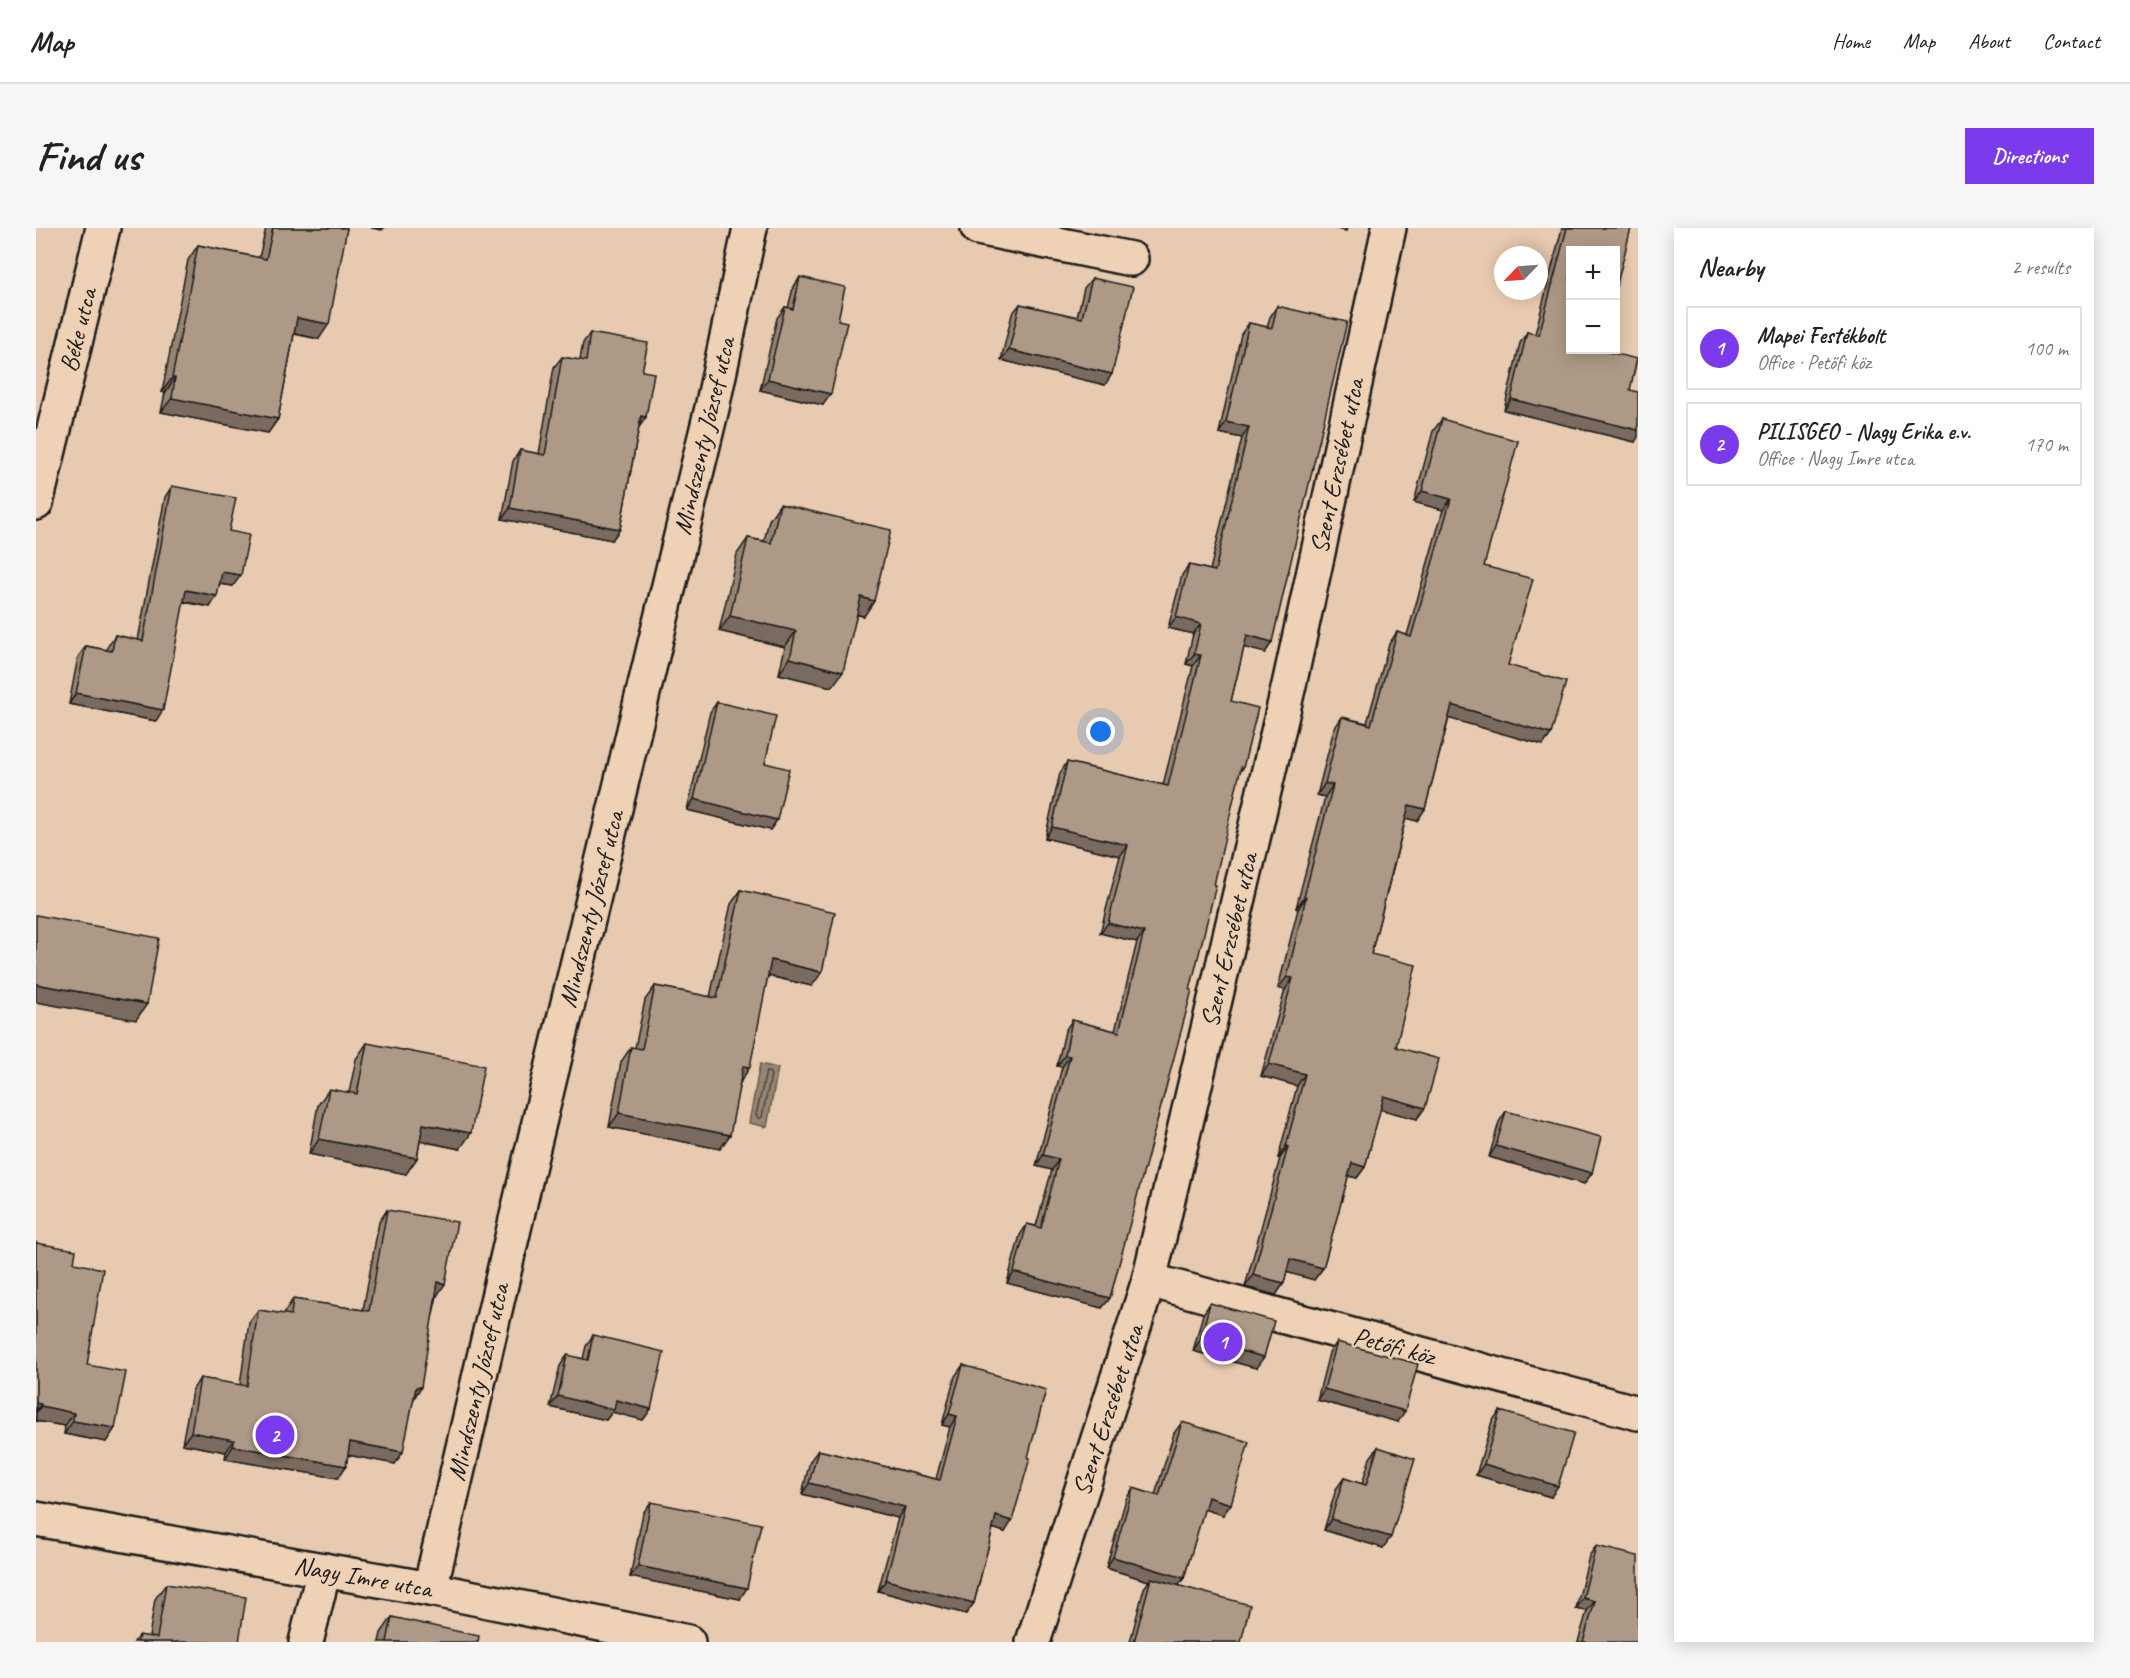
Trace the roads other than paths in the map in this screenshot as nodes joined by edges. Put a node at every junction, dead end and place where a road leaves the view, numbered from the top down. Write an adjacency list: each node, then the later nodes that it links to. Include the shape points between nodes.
1 (103, 228): 6 (street, Béke utca)
2 (750, 228): 11 (street, Mindszenty József utca, via 709,419)
3 (978, 228): 5 (street)
4 (1389, 228): 7 (street, Szent Erzsébet utca, via 1289,685)
5 (1131, 259)
6 (36, 503)
7 (1149, 1280): 8 (street, Petőfi köz); 14 (street, Szent Erzsébet utca)
8 (1638, 1413)
9 (36, 1519): 10 (street, Nagy Imre utca)
10 (324, 1570): 11 (street, Nagy Imre utca); 12 (street)
11 (430, 1589): 13 (street, Nagy Imre utca)
12 (306, 1642)
13 (688, 1642)
14 (1033, 1642)

